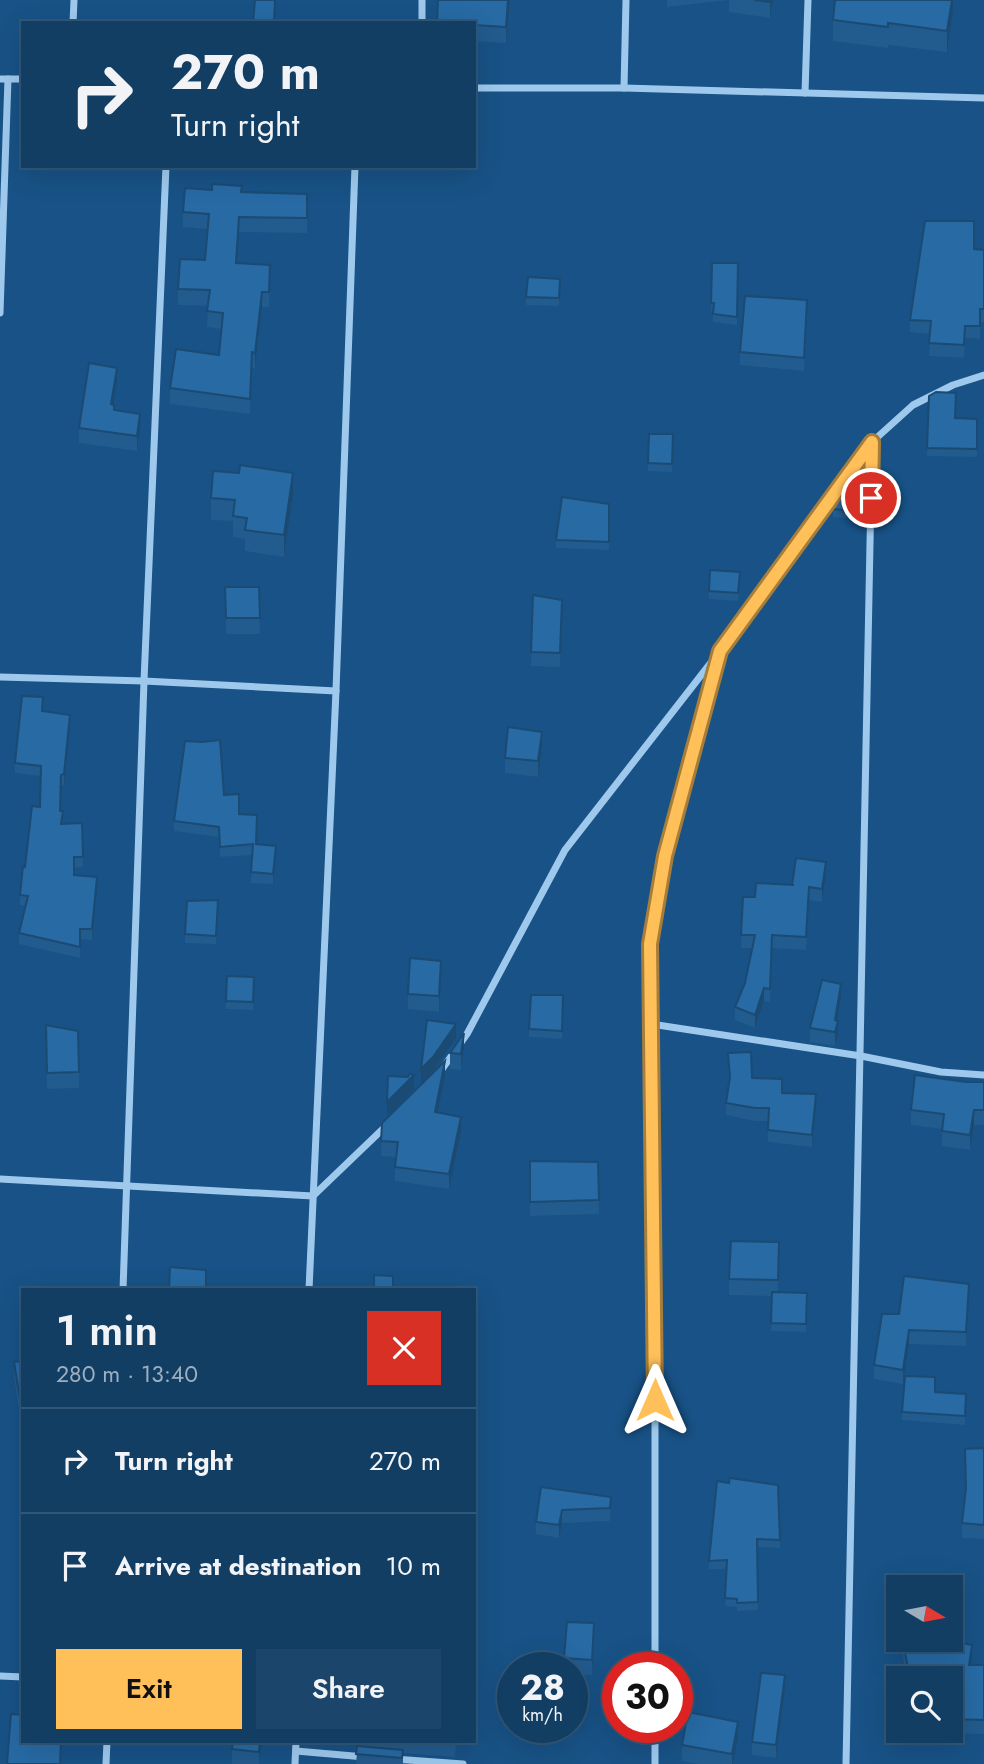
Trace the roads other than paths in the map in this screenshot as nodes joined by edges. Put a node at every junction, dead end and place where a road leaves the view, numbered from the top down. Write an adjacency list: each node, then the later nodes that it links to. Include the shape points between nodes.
1 (74, 0): 5 (street)
2 (422, 0): 6 (street)
3 (626, 0): 9 (street)
4 (808, 0): 10 (street)
5 (73, 21)
6 (422, 21)
7 (4, 79): 14 (street)
8 (476, 88): 9 (street)
9 (624, 88): 10 (street)
10 (805, 93): 11 (street)
11 (984, 98)
12 (166, 168): 19 (street)
13 (355, 168): 20 (street)
14 (0, 313)
15 (984, 375): 16 (street, via 913,405)
16 (872, 442): 17 (street); 22 (street)
17 (720, 651): 21 (street, via 656,904 650,944); 23 (street, via 565,850 467,1034)
18 (0, 677): 19 (street)
19 (144, 681): 20 (street); 27 (street)
20 (336, 691): 28 (street)
21 (651, 1024): 22 (street); 31 (street)
22 (861, 1056): 24 (street, via 941,1072); 42 (street)
23 (438, 1075)
24 (984, 1075)
25 (390, 1122): 28 (street)
26 (0, 1180): 27 (street)
27 (126, 1187): 28 (street); 29 (street)
28 (313, 1196): 30 (street)
29 (122, 1288)
30 (309, 1288)
31 (655, 1652)
32 (0, 1676): 33 (street)
33 (21, 1677)
34 (107, 1743): 38 (street)
35 (296, 1743): 37 (street)
36 (655, 1743): 41 (street)
37 (296, 1751): 39 (street); 40 (street)
38 (106, 1764)
39 (295, 1764)
40 (463, 1764)
41 (655, 1764)
42 (846, 1764)

